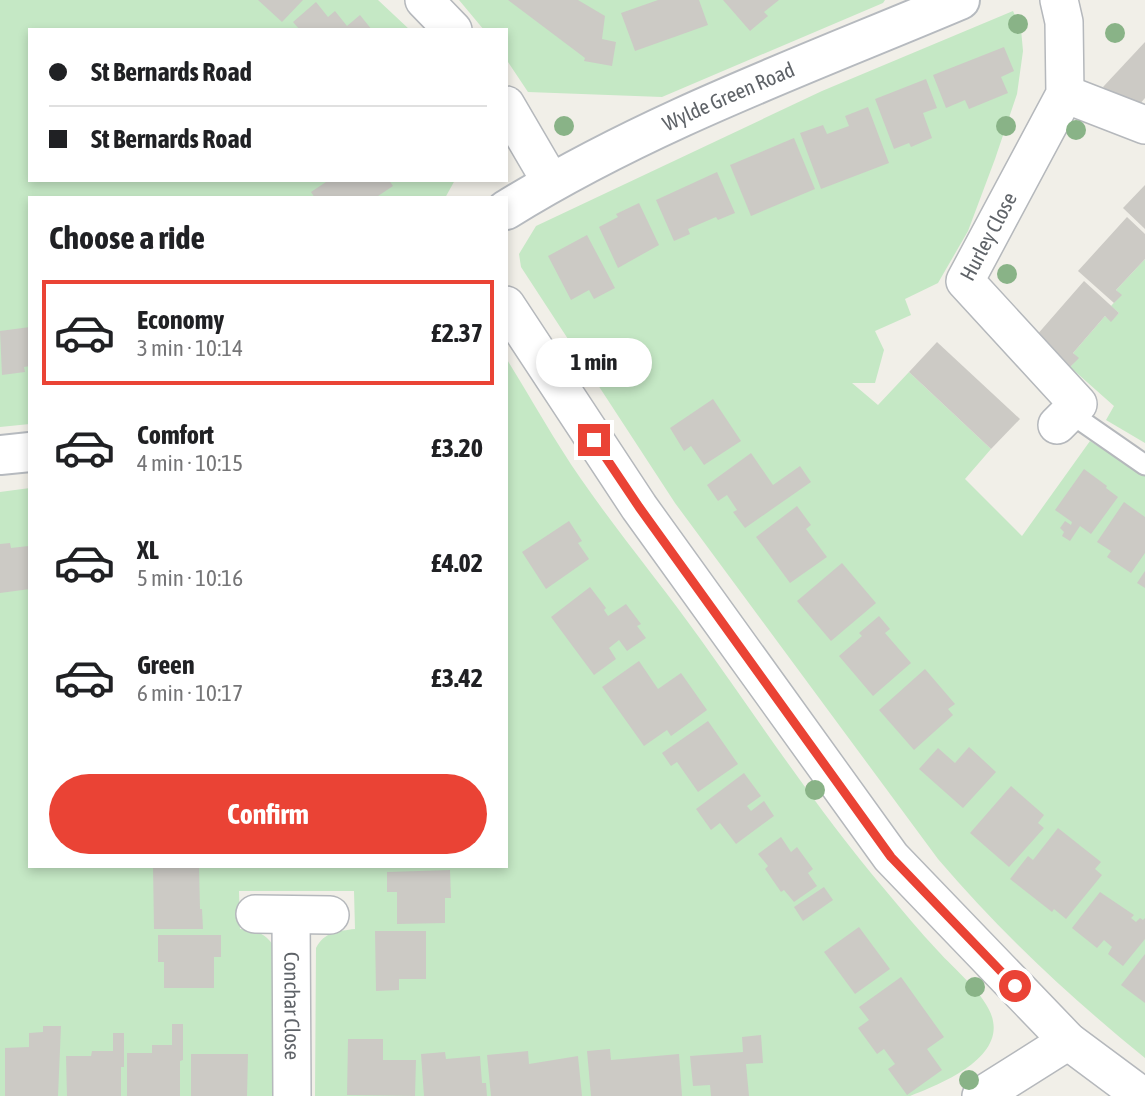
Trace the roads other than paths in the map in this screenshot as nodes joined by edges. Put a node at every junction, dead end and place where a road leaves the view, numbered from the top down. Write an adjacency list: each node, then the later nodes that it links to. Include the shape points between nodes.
1 (424, 0): 4 (street)
2 (1059, 0): 5 (street, Hurley Close, via 1064,22)
3 (949, 2): 8 (street, Wylde Green Road, via 709,105)
4 (451, 28)
5 (1065, 94): 7 (street); 11 (street, Hurley Close, via 965,281)
6 (508, 108): 8 (street)
7 (1145, 125)
8 (551, 182): 9 (street, Wylde Green Road)
9 (508, 209)
10 (508, 308): 18 (street, via 639,507 891,857)
11 (1067, 414): 14 (lane)
12 (28, 452): 13 (street)
13 (0, 455)
14 (1145, 465)
15 (255, 914): 16 (street)
16 (291, 915): 17 (street); 19 (street, Conchar Close)
17 (330, 915)
18 (1068, 1041): 20 (street); 21 (street)
19 (292, 1096)
20 (981, 1096)
21 (1142, 1096)

